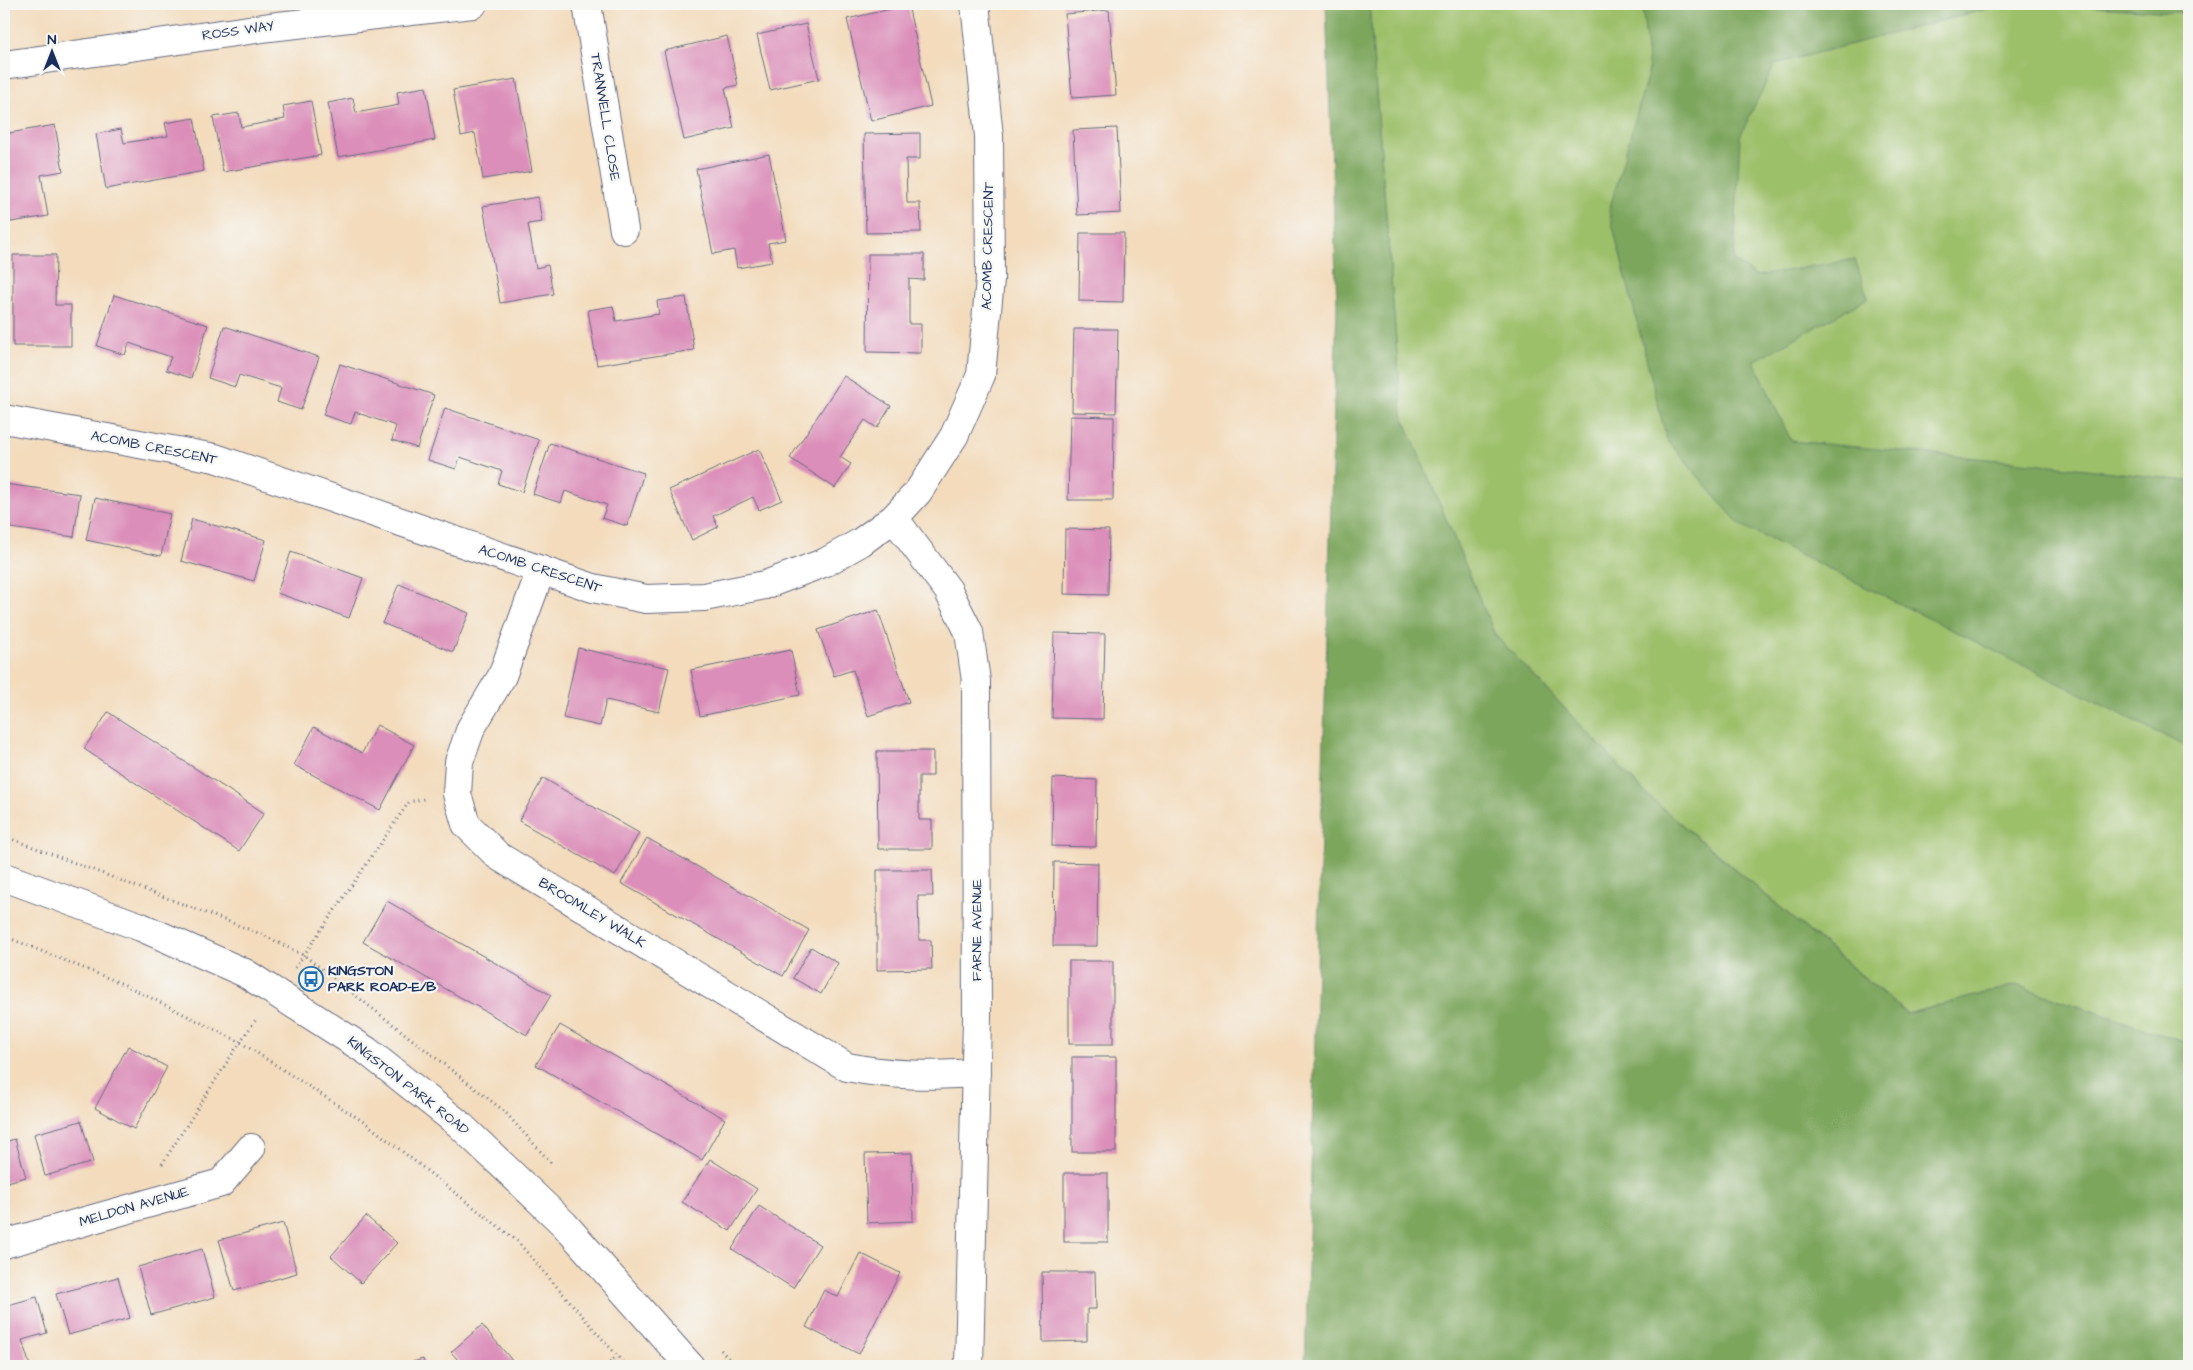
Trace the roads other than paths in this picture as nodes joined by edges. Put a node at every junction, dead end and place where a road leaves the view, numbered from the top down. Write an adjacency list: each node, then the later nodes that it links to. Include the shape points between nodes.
1 (473, 4): 4 (street, ROSS WAY, via 270,27)
2 (588, 4): 5 (street, TRANWELL CLOSE)
3 (975, 4): 7 (street, ACOMB CRESCENT, via 990,136 990,280 981,374 954,436 918,492)
4 (4, 65)
5 (624, 230)
6 (4, 419): 8 (street, ACOMB CRESCENT, via 215,458)
7 (894, 518): 8 (street, ACOMB CRESCENT, via 826,562 765,585 704,597 646,598 593,588); 10 (street, FARNE AVENUE, via 948,590 969,632 976,681)
8 (541, 570): 10 (street, BROOMLEY WALK, via 502,676 471,728 459,762 457,794 466,824 498,856 847,1067 883,1074 933,1076)
9 (4, 877): 13 (street, KINGSTON PARK ROAD, via 141,927 244,973 366,1051 459,1124 564,1224)
10 (976, 1073): 14 (street, FARNE AVENUE)
11 (251, 1148): 12 (street, MELDON AVENUE, via 220,1183)
12 (4, 1244)
13 (690, 1366)
14 (969, 1366)

